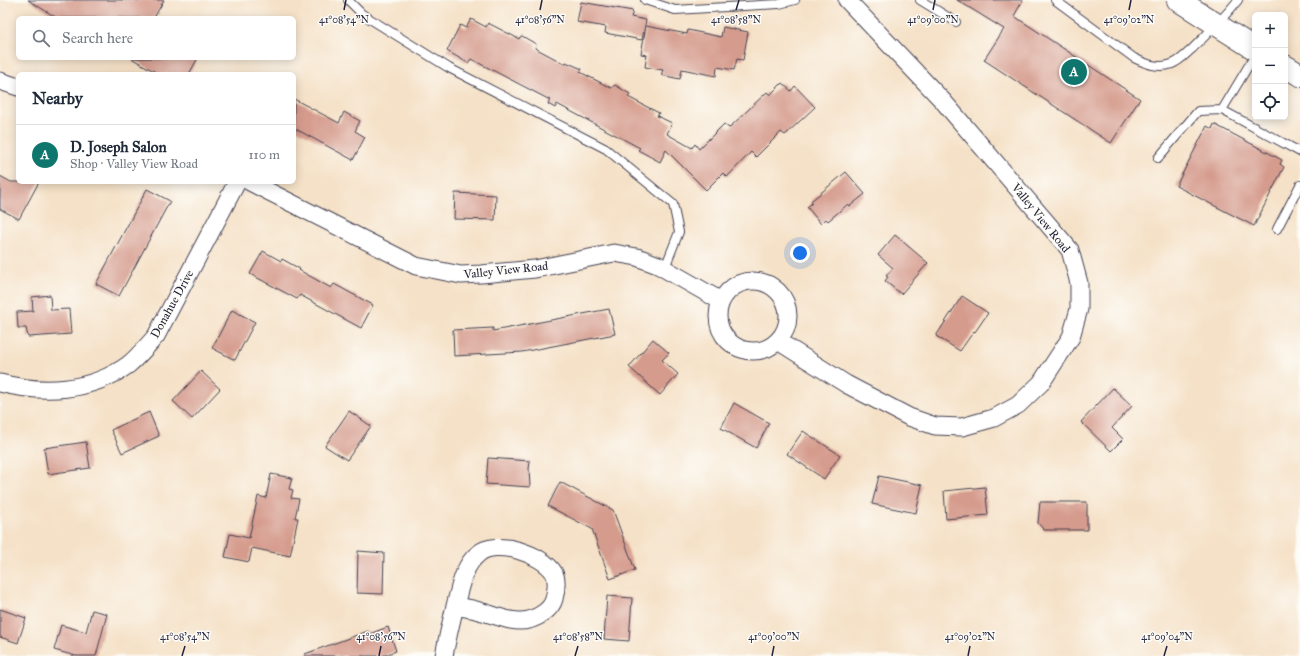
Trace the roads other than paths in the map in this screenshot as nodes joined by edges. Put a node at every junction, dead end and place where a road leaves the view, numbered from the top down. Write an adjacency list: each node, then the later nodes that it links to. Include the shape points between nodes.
1 (348, 0): 24 (lane, via 362,14 449,68 606,149 673,204 679,232)
2 (645, 0): 3 (lane, via 675,10 779,4)
3 (795, 0)
4 (847, 0): 26 (street, Valley View Road, via 944,101 1070,250 1079,283 1078,309 1071,337 1041,383 1018,405 994,418 962,427 935,426 909,417 846,384)
5 (920, 0): 9 (lane)
6 (1055, 0): 10 (lane, via 1145,64 1173,64)
7 (1178, 0): 10 (main road)
8 (1238, 0): 10 (lane)
9 (956, 22)
10 (1217, 25): 11 (main road)
11 (1253, 48)
12 (1252, 60): 17 (lane)
13 (1288, 68): 14 (main road)
14 (1300, 75)
15 (0, 81): 16 (street)
16 (16, 86)
17 (1222, 110): 18 (lane); 19 (lane, via 1198,111)
18 (1300, 152)
19 (1158, 158)
20 (236, 184): 27 (street, Donahue Drive, via 156,336 127,365 95,382 68,389 43,390)
21 (254, 184): 24 (street, Valley View Road, via 416,266 439,271 461,275 527,270 614,253 637,257)
22 (1300, 185): 23 (lane)
23 (1277, 229)
24 (664, 270): 25 (street, Valley View Road)
25 (724, 297): 26 (street, via 718,310 719,327 729,342 744,351 753,352 771,347); 26 (street, via 736,285 746,282 758,281 768,284 777,291 788,310 788,321)
26 (778, 341)
27 (0, 383)
28 (455, 606): 28 (street, via 468,566 478,553 490,548 517,549 544,562 554,573 557,588 552,603 545,612 531,619 518,622); 29 (street)
29 (444, 656)

